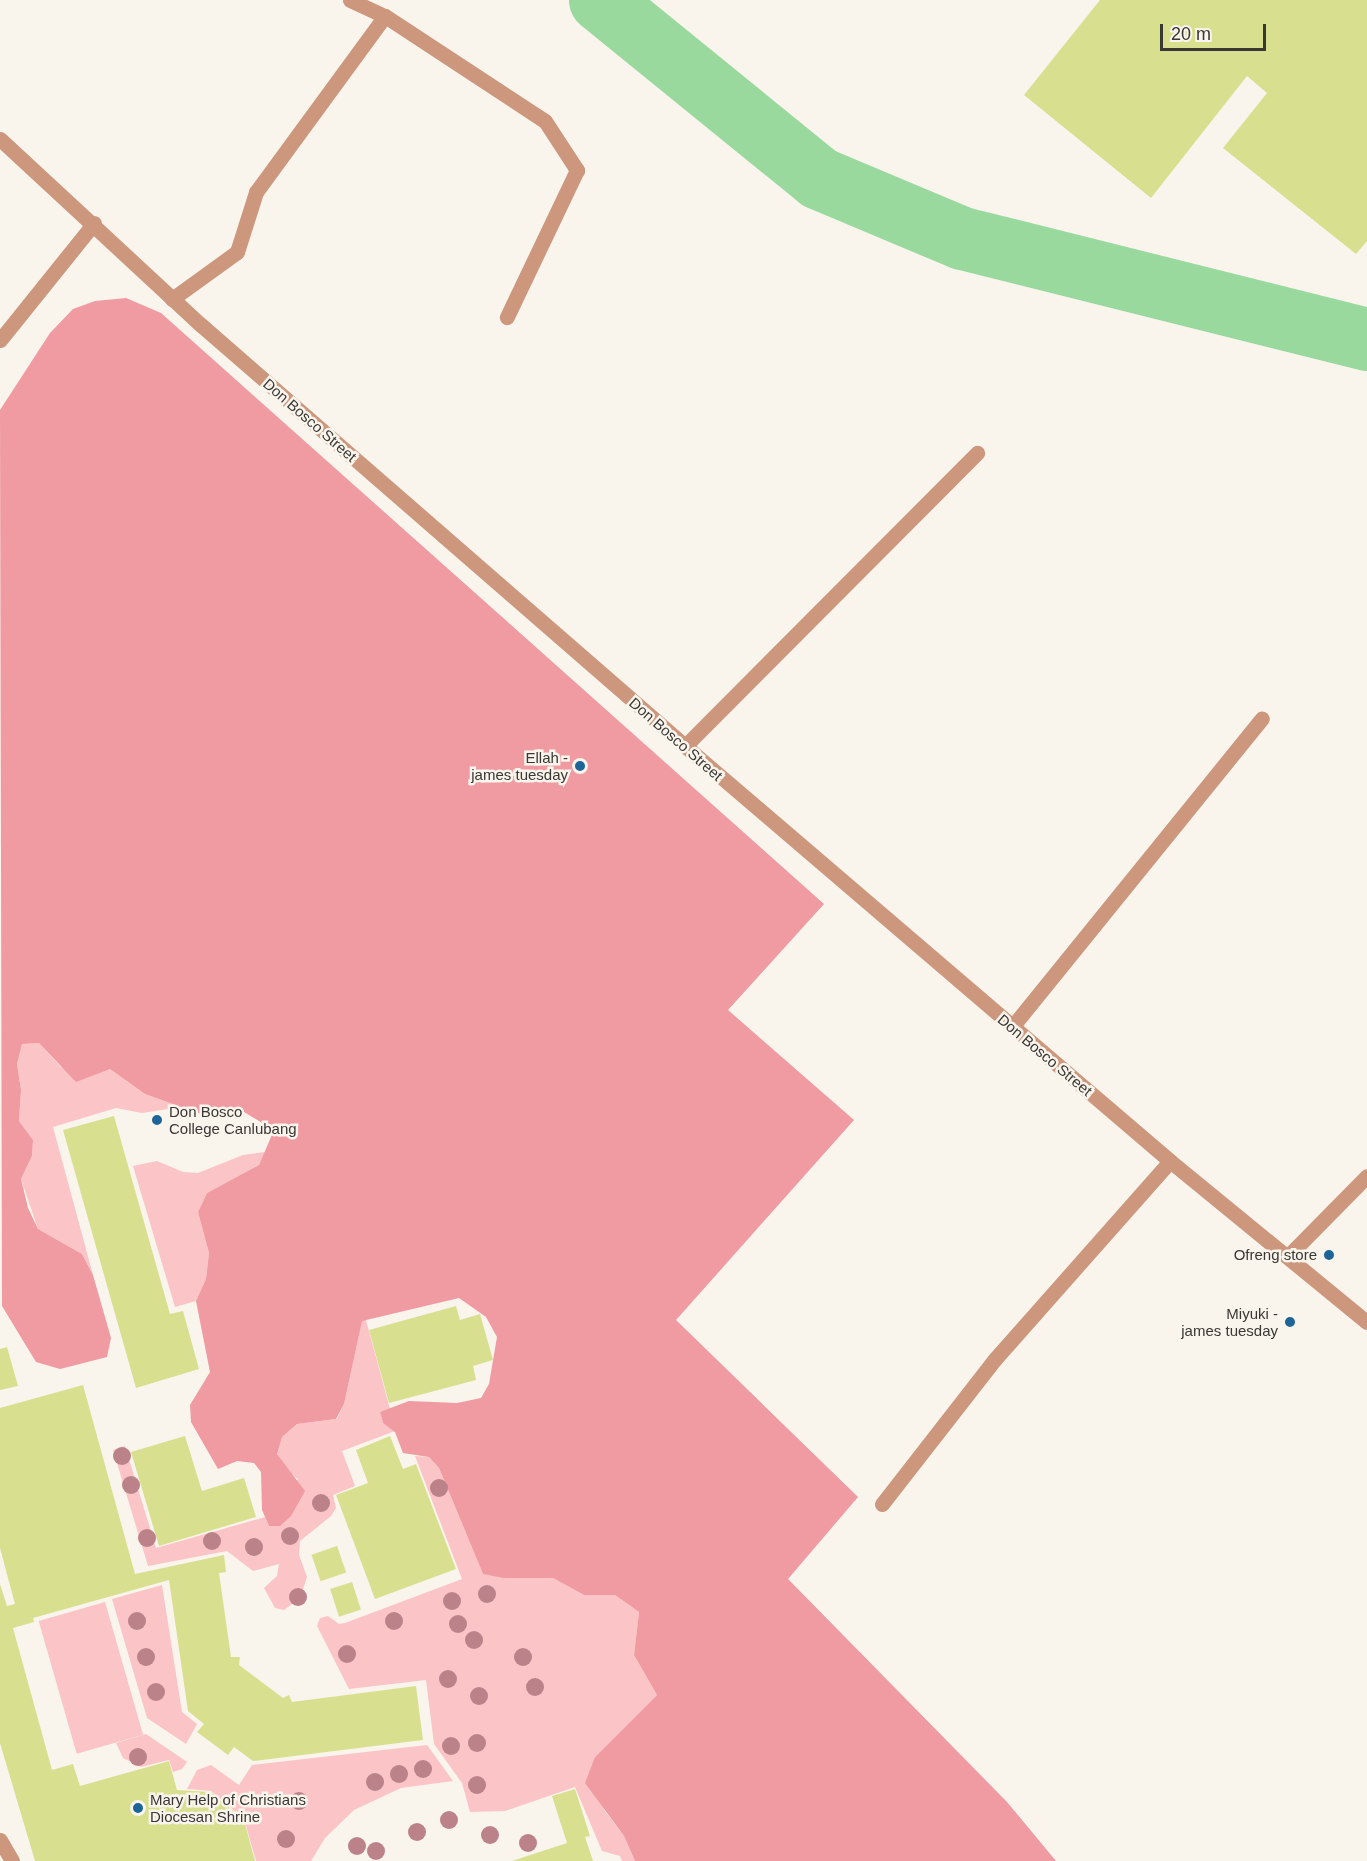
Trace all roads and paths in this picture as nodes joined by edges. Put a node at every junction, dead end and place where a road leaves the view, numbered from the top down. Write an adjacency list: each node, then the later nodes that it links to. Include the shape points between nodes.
1 (350, 0): 2 (street)
2 (385, 15): 5 (street, via 256,192 237,252); 6 (street, via 545,121 578,170)
3 (0, 139): 4 (street, Don Bosco Street)
4 (94, 223): 5 (street, Don Bosco Street); 7 (street)
5 (172, 299): 10 (street, Don Bosco Street)
6 (507, 317)
7 (0, 340)
8 (977, 453): 10 (street)
9 (1262, 718): 11 (street)
10 (685, 746): 11 (street, Don Bosco Street)
11 (1012, 1027): 12 (street, Don Bosco Street)
12 (1170, 1161): 14 (street, Don Bosco Street); 16 (street, via 995,1359)
13 (1367, 1176): 14 (street)
14 (1288, 1256): 15 (street, Don Bosco Street)
15 (1367, 1322)
16 (882, 1504)
17 (0, 1840): 18 (street)
18 (12, 1861)

